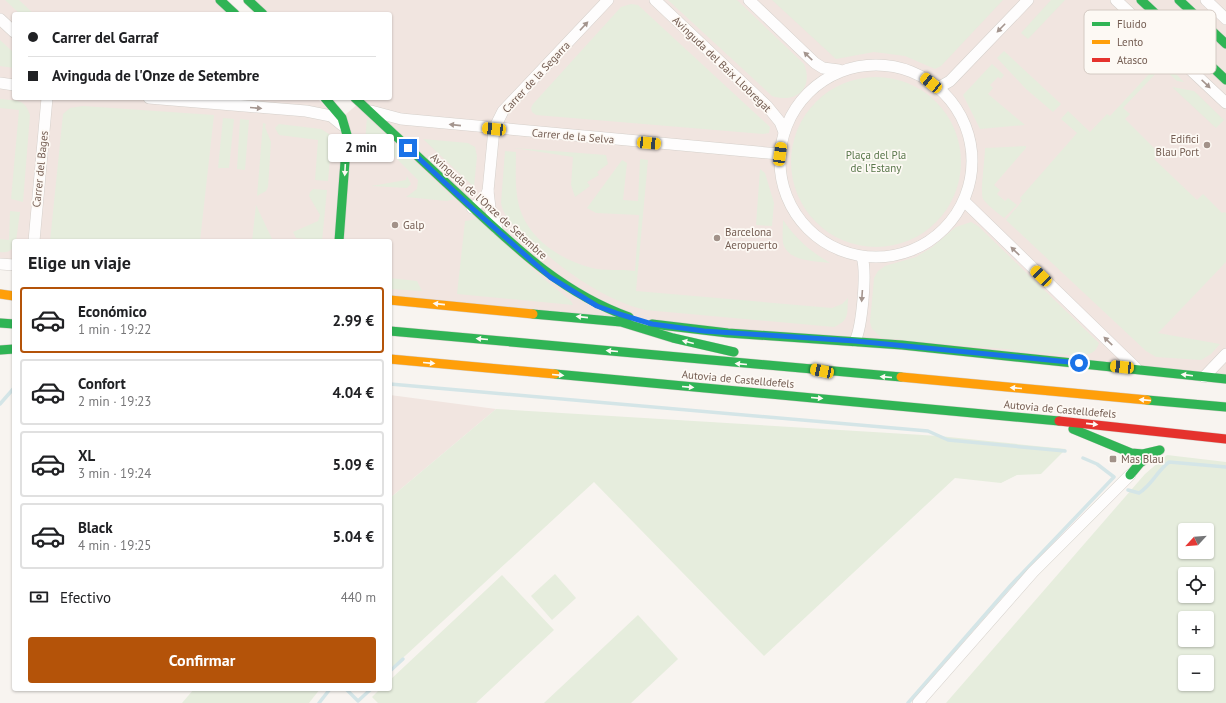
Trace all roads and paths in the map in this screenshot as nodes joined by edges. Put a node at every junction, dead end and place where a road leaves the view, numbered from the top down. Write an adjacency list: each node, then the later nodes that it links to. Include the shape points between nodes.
1 (220, 0): 14 (main road)
2 (248, 0): 15 (main road)
3 (608, 0): 37 (street, Carrer de la Segarra, one-way to 3, via 503,111)
4 (655, 0): 38 (street, Avinguda del Baix Llobregat, via 767,106 780,122)
5 (749, 0): 21 (street, one-way to 5, via 823,68 815,63)
6 (1028, 0): 27 (street, one-way to 27, via 955,76)
7 (1116, 0): 11 (street, one-way to 11)
8 (1141, 0): 12 (main road)
9 (1179, 0): 13 (main road)
10 (1206, 0): 17 (street)
11 (1127, 10)
12 (1152, 10)
13 (1190, 10)
14 (233, 12)
15 (261, 12)
16 (0, 19): 18 (street)
17 (1226, 19)
18 (12, 30)
19 (1216, 35): 20 (main road)
20 (1226, 44)
21 (842, 70): 27 (street, via 882,65 910,71); 38 (street, via 818,84 802,99)
22 (1216, 71): 24 (main road)
23 (1195, 74): 33 (street, one-way to 33)
24 (1226, 80)
25 (0, 83): 26 (street)
26 (12, 85)
27 (938, 88): 41 (street, via 958,110 969,138 972,167)
28 (47, 100): 44 (street, Carrer del Bages)
29 (172, 100): 34 (street)
30 (234, 100): 34 (street)
31 (327, 100): 36 (main road)
32 (357, 100): 35 (main road, Avinguda de l'Onze de Setembre)
33 (1226, 103)
34 (217, 104): 36 (street, one-way to 36, via 319,113)
35 (368, 110): 37 (street, Carrer de la Selva, one-way to 35, via 402,119); 42 (main road, Avinguda de l'Onze de Setembre)
36 (344, 123): 45 (main road, one-way to 45, via 347,141)
37 (494, 129): 39 (street, Carrer de la Selva); 40 (street, Carrer de la Segarra)
38 (784, 132): 39 (street)
39 (780, 154): 46 (street, via 781,178 796,215 815,236 834,248)
40 (488, 191): 42 (street, via 484,199); 43 (street, Carrer de la Segarra, via 490,208)
41 (964, 201): 46 (street, via 942,231 928,242 900,254); 64 (street, one-way to 41)
42 (472, 208): 43 (main road, Avinguda de l'Onze de Setembre)
43 (498, 231): 54 (main road, Avinguda de l'Onze de Setembre, via 550,277)
44 (34, 239)
45 (339, 239)
46 (862, 257): 59 (street, one-way to 59, via 864,269 860,328)
47 (0, 264): 48 (street)
48 (12, 265)
49 (12, 289): 50 (main road)
50 (0, 290)
51 (0, 294): 52 (main road)
52 (12, 296)
53 (392, 300): 55 (main road, one-way to 53)
54 (597, 306): 55 (main road); 59 (main road, via 636,320 670,327)
55 (621, 322): 65 (main road, one-way to 55, via 698,344)
56 (0, 323): 57 (main road)
57 (12, 324)
58 (392, 331): 65 (main road, Autovia de Castelldefels, one-way to 58)
59 (855, 341): 64 (main road)
60 (12, 349): 61 (main road)
61 (0, 350)
62 (1226, 354): 66 (street)
63 (392, 359): 69 (main road, Autovia de Castelldefels, one-way to 69)
64 (1136, 368): 66 (main road, one-way to 64)
65 (822, 371): 68 (main road, Autovia de Castelldefels, one-way to 65)
66 (1204, 377): 67 (main road)
67 (1226, 379)
68 (1226, 407)
69 (1039, 418): 70 (main road, Autovia de Castelldefels, one-way to 70, via 1170,431); 72 (main road)
70 (1211, 438): 71 (main road, Autovia de Castelldefels); 73 (main road)
71 (1226, 439)
72 (1109, 443): 75 (main road, via 1131,453 1143,454); 76 (main road, via 1130,462)
73 (1184, 443)
74 (1171, 447): 75 (main road)
75 (1160, 450): 76 (main road, via 1145,459)
76 (1130, 475): 77 (street, via 1033,572)
77 (918, 703)

